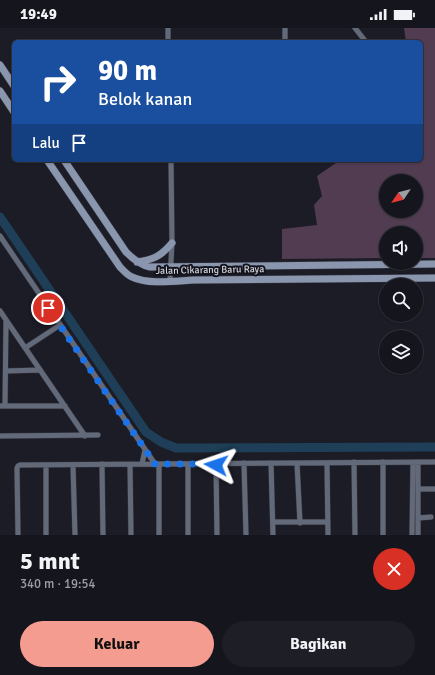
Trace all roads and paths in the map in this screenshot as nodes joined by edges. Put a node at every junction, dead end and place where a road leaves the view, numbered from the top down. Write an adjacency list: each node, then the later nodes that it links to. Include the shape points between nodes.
1 (168, 28): 4 (street)
2 (285, 28): 5 (street)
3 (355, 28): 6 (street)
4 (168, 40)
5 (285, 40)
6 (364, 40)
7 (0, 65): 8 (main road)
8 (12, 83)
9 (0, 91): 10 (main road)
10 (12, 109)
11 (48, 162): 20 (main road, Jalan Cikarang Baru Raya, via 120,267 130,276 141,280)
12 (65, 162): 16 (main road, via 126,252)
13 (172, 162): 15 (street)
14 (0, 236): 23 (street)
15 (172, 243): 16 (main road, via 157,257); 18 (street)
16 (137, 262): 18 (main road, Jalan Cikarang Baru Raya, via 150,267)
17 (435, 264): 18 (main road, Jalan Cikarang Baru Raya)
18 (170, 267): 20 (street)
19 (435, 278): 20 (main road, Jalan Cikarang Baru Raya)
20 (170, 281)
21 (0, 310): 22 (street)
22 (6, 320): 24 (street); 26 (street)
23 (60, 325): 24 (street); 32 (street)
24 (25, 348): 25 (street)
25 (40, 370): 26 (street); 28 (street)
26 (6, 371): 27 (street)
27 (3, 406): 28 (street)
28 (65, 406): 31 (street)
29 (98, 435): 31 (street)
30 (0, 436): 31 (street)
31 (85, 436)
32 (145, 450): 43 (street); 44 (street)
33 (354, 462): 34 (street); 40 (street); 67 (street)
34 (383, 462): 35 (street); 68 (street)
35 (416, 462): 36 (street); 49 (street); 69 (street)
36 (435, 462)
37 (244, 463): 38 (street); 46 (street); 64 (street)
38 (271, 463): 39 (street); 53 (street)
39 (297, 463): 40 (street); 55 (street)
40 (327, 463): 54 (street)
41 (102, 464): 42 (street); 48 (street); 59 (street)
42 (130, 464): 43 (street); 60 (street)
43 (142, 464): 44 (street)
44 (157, 464): 45 (street); 61 (street)
45 (188, 464): 46 (street); 62 (street)
46 (216, 464): 63 (street)
47 (46, 465): 48 (street); 56 (street, via 17,467); 57 (street)
48 (73, 465): 58 (street)
49 (418, 489): 50 (street); 52 (street)
50 (435, 489)
51 (433, 517): 52 (street)
52 (418, 518): 70 (street)
53 (273, 522): 55 (street); 65 (street)
54 (328, 522): 55 (street); 66 (street)
55 (300, 523)
56 (18, 535)
57 (46, 535)
58 (74, 535)
59 (103, 535)
60 (131, 535)
61 (159, 535)
62 (188, 535)
63 (217, 535)
64 (246, 535)
65 (273, 535)
66 (328, 535)
67 (355, 535)
68 (383, 535)
69 (412, 535)
70 (418, 535)

